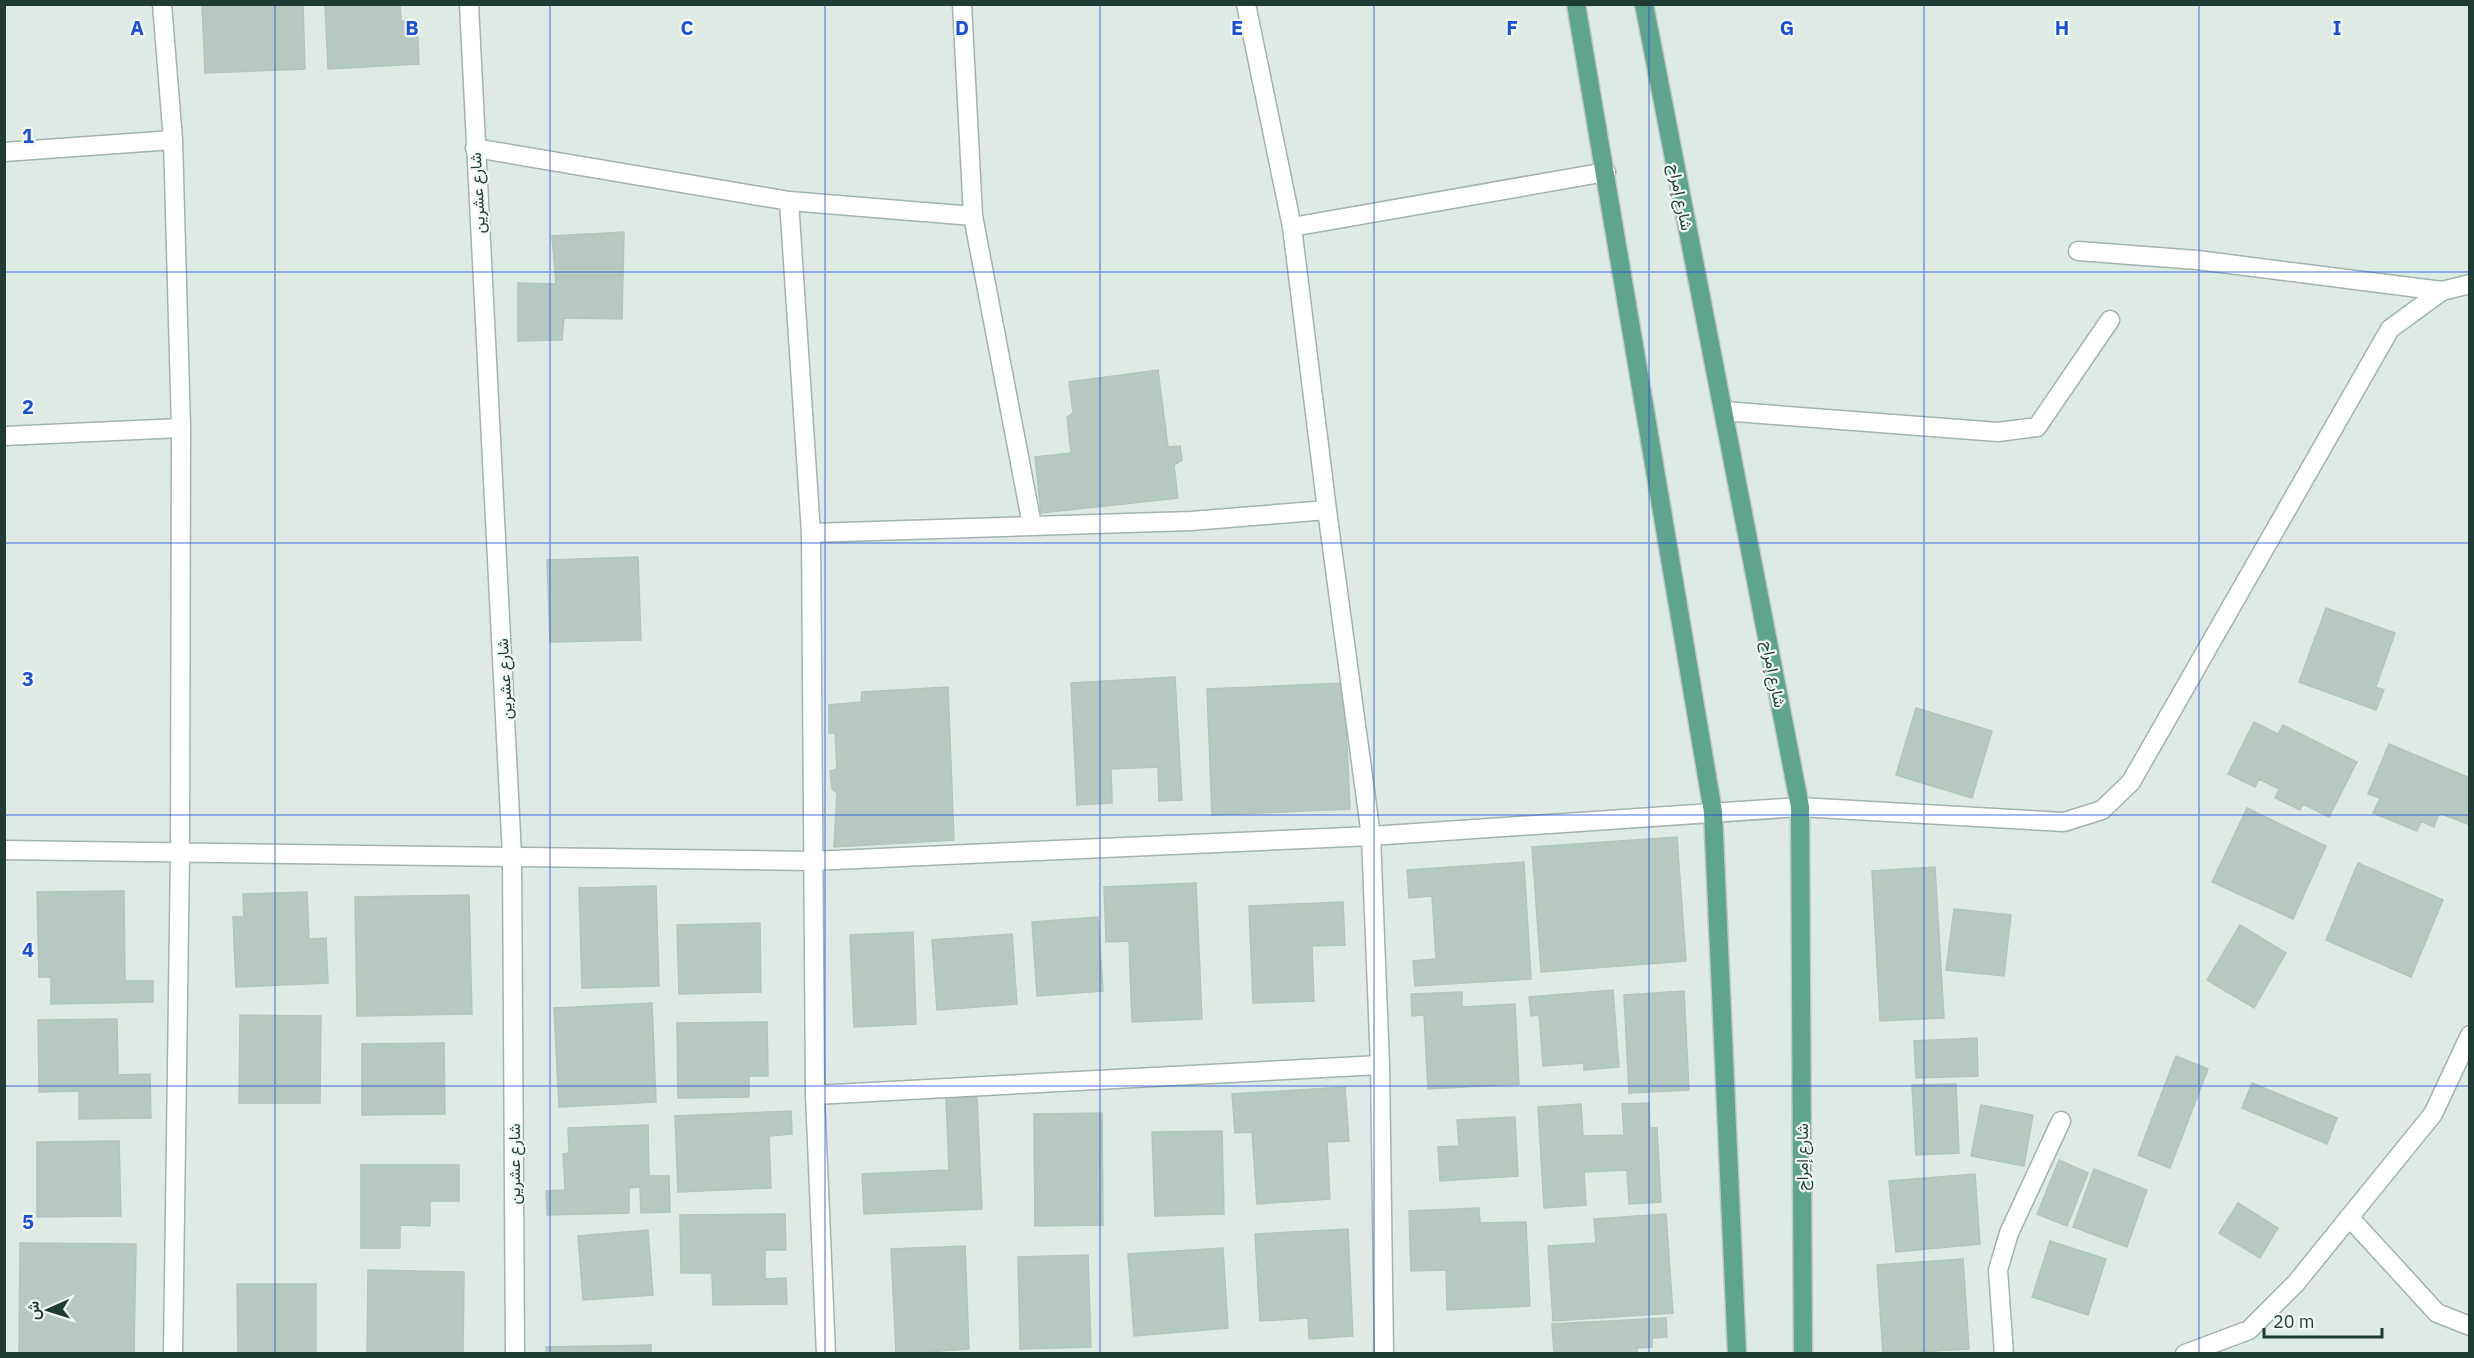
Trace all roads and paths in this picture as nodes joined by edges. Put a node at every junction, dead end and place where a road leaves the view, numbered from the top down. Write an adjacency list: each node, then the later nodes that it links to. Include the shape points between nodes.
1 (162, 4): 7 (street)
2 (469, 4): 8 (street, شارع عشرين)
3 (962, 4): 12 (street)
4 (1246, 4): 13 (street)
5 (1576, 4): 10 (main road)
6 (1644, 4): 18 (main road, شارع إمراح)
7 (173, 140): 9 (street); 19 (street)
8 (475, 148): 11 (street); 29 (street, شارع عشرين)
9 (4, 152)
10 (1606, 172): 13 (street); 25 (main road)
11 (789, 201): 12 (street); 23 (street)
12 (973, 216): 22 (street)
13 (1292, 227): 21 (street)
14 (2078, 250): 16 (street, via 2197,260)
15 (2469, 284): 16 (street)
16 (2442, 291): 24 (street, via 2390,329 2130,782 2102,810 2064,822)
17 (2110, 320): 18 (street, via 2037,427 1998,432)
18 (1723, 411): 24 (main road, شارع إمراح)
19 (181, 428): 20 (street); 28 (street)
20 (4, 436)
21 (1327, 510): 22 (street, via 1191,521); 26 (street)
22 (1032, 525): 23 (street)
23 (811, 533): 30 (street)
24 (1800, 807): 25 (street); 42 (main road, شارع إمراح)
25 (1713, 813): 26 (street); 41 (main road)
26 (1371, 836): 30 (street); 32 (street)
27 (4, 850): 28 (street)
28 (180, 854): 29 (street); 37 (street)
29 (512, 856): 30 (street); 38 (street, شارع عشرين)
30 (812, 861): 33 (street)
31 (2469, 1035): 35 (street, via 2433,1114)
32 (1380, 1065): 33 (street); 40 (street)
33 (815, 1095): 39 (street)
34 (2061, 1121): 43 (street, via 2009,1233 1998,1270)
35 (2349, 1217): 36 (street, via 2437,1313); 44 (street, via 2296,1283 2249,1330)
36 (2469, 1326)
37 (173, 1353)
38 (516, 1353)
39 (826, 1353)
40 (1384, 1353)
41 (1737, 1353)
42 (1803, 1353)
43 (2004, 1353)
44 (2185, 1353)

